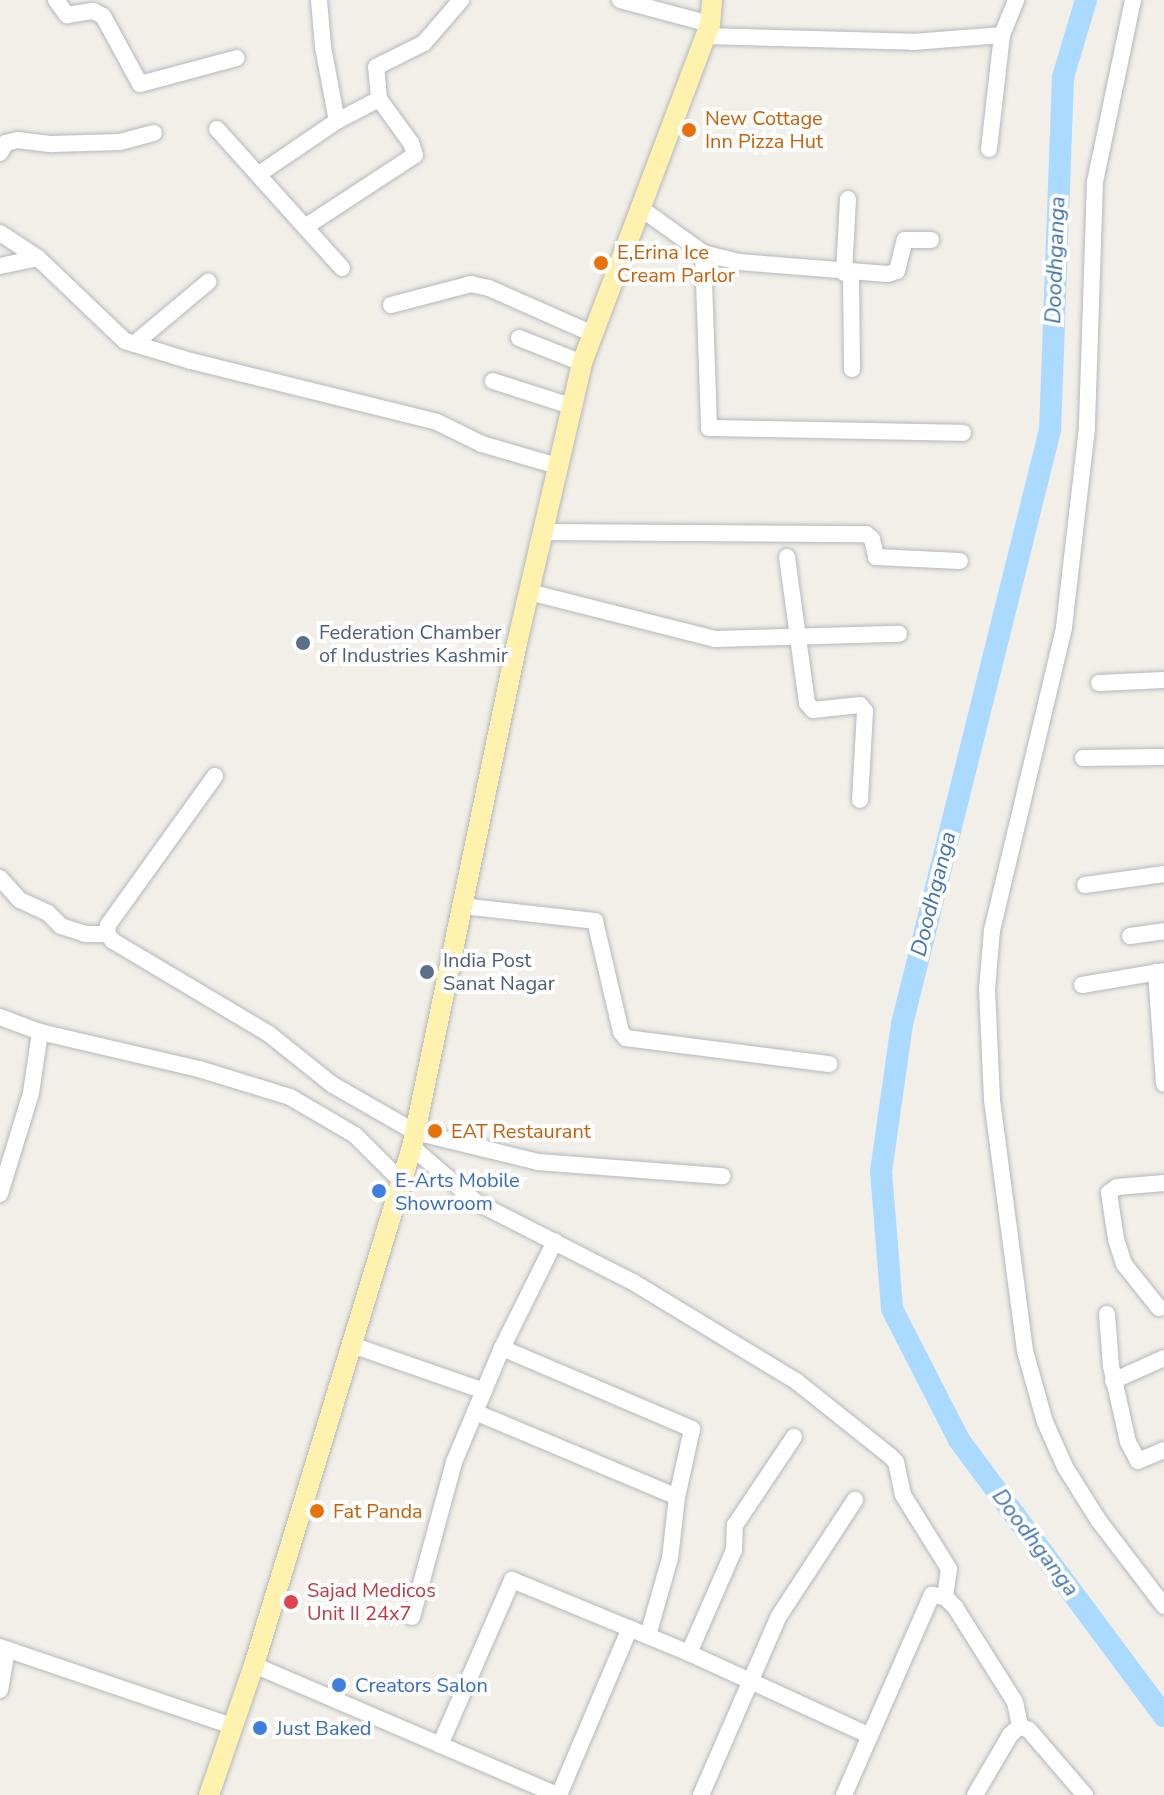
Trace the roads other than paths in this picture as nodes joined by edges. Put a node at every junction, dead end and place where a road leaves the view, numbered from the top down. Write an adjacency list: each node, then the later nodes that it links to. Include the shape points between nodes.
1 (56, 0): 10 (street, via 67,15 93,11 103,16 140,84)
2 (319, 0): 12 (street)
3 (461, 0): 11 (street, via 424,43 376,67)
4 (620, 0): 8 (street)
5 (712, 0): 8 (main road)
6 (1016, 0): 9 (street)
7 (1133, 0): 84 (street, via 1095,182 1087,428 1064,628 992,930 987,989 992,1100 1025,1351 1045,1422 1099,1521)
8 (707, 30): 9 (street, via 913,42); 19 (main road)
9 (1002, 35): 15 (street)
10 (237, 58)
11 (379, 99): 12 (street); 20 (street, via 411,143 413,158)
12 (337, 121): 17 (street)
13 (217, 129): 17 (street)
14 (154, 133): 16 (street, via 120,142 10,141)
15 (989, 149)
16 (0, 153)
17 (259, 174): 20 (street)
18 (848, 199): 27 (street)
19 (639, 207): 23 (street); 30 (main road)
20 (305, 227): 26 (street)
21 (0, 233): 24 (street)
22 (931, 240): 27 (street, via 905,240 893,273)
23 (703, 253): 27 (street); 37 (street, via 709,428)
24 (38, 258): 25 (street); 32 (street, via 112,330)
25 (0, 266)
26 (342, 268)
27 (848, 273): 34 (street)
28 (208, 282): 32 (street)
29 (391, 305): 30 (street, via 471,284)
30 (593, 334): 33 (main road)
31 (519, 338): 33 (street)
32 (134, 344): 38 (street, via 437,422 482,444)
33 (582, 363): 36 (main road)
34 (852, 369)
35 (493, 381): 36 (street)
36 (571, 406): 38 (main road)
37 (963, 433)
38 (557, 466): 39 (main road)
39 (543, 532): 41 (street, via 866,534 876,557); 42 (main road)
40 (787, 557): 44 (street)
41 (960, 561)
42 (529, 592): 44 (street, via 689,635); 54 (main road)
43 (899, 634): 44 (street)
44 (800, 639): 50 (street, via 809,707 857,705 865,711)
45 (1164, 680): 46 (street)
46 (1099, 683)
47 (1164, 757): 48 (street)
48 (1083, 758)
49 (215, 776): 56 (street, via 108,925)
50 (860, 800)
51 (1164, 874): 53 (street)
52 (0, 878): 56 (street, via 20,900 48,913 61,926)
53 (1085, 885)
54 (462, 906): 63 (street, via 595,921 626,1038); 65 (main road)
55 (1164, 931): 57 (street)
56 (107, 934): 65 (street, via 269,1034)
57 (1130, 936)
58 (1160, 971): 59 (street); 62 (street)
59 (1082, 985)
60 (0, 1017): 61 (street)
61 (40, 1032): 67 (street, via 199,1069 290,1097 355,1135); 69 (street, via 31,1093)
62 (1161, 1039): 64 (street)
63 (829, 1064)
64 (1164, 1084)
65 (413, 1139): 66 (street, via 538,1162); 67 (main road); 70 (street, via 476,1202)
66 (722, 1176)
67 (402, 1182): 73 (main road)
68 (1164, 1183): 71 (street, via 1117,1187 1109,1193 1124,1264)
69 (0, 1194)
70 (555, 1241): 74 (street); 83 (street, via 796,1381 890,1456 903,1495 949,1569)
71 (1159, 1308)
72 (1107, 1314): 76 (street)
73 (352, 1345): 77 (street); 90 (main road)
74 (502, 1348): 77 (street); 81 (street, via 689,1426 692,1436)
75 (1164, 1358): 76 (street)
76 (1113, 1381): 80 (street, via 1135,1459)
77 (484, 1391): 78 (street)
78 (475, 1412): 81 (street); 85 (street, via 441,1500)
79 (794, 1437): 89 (street, via 735,1525 734,1550)
80 (1164, 1450)
81 (677, 1497): 87 (street, via 670,1558)
82 (855, 1500): 91 (street, via 792,1593)
83 (945, 1597): 94 (street, via 1015,1702); 95 (street, via 938,1594 927,1600)
84 (1164, 1606)
85 (412, 1617)
86 (630, 1628): 87 (street); 96 (street, via 512,1580); 98 (street)
87 (648, 1635): 89 (street)
88 (4, 1648): 92 (street); 93 (street)
89 (689, 1653): 91 (street)
90 (254, 1665): 93 (main road); 96 (street)
91 (749, 1682): 95 (street); 99 (street)
92 (0, 1690)
93 (232, 1726): 97 (main road)
94 (1020, 1726): 101 (street); 102 (street)
95 (870, 1736): 100 (street)
96 (440, 1745): 98 (street)
97 (209, 1795)
98 (558, 1795)
99 (701, 1795)
100 (844, 1795)
101 (975, 1795)
102 (1085, 1795)

